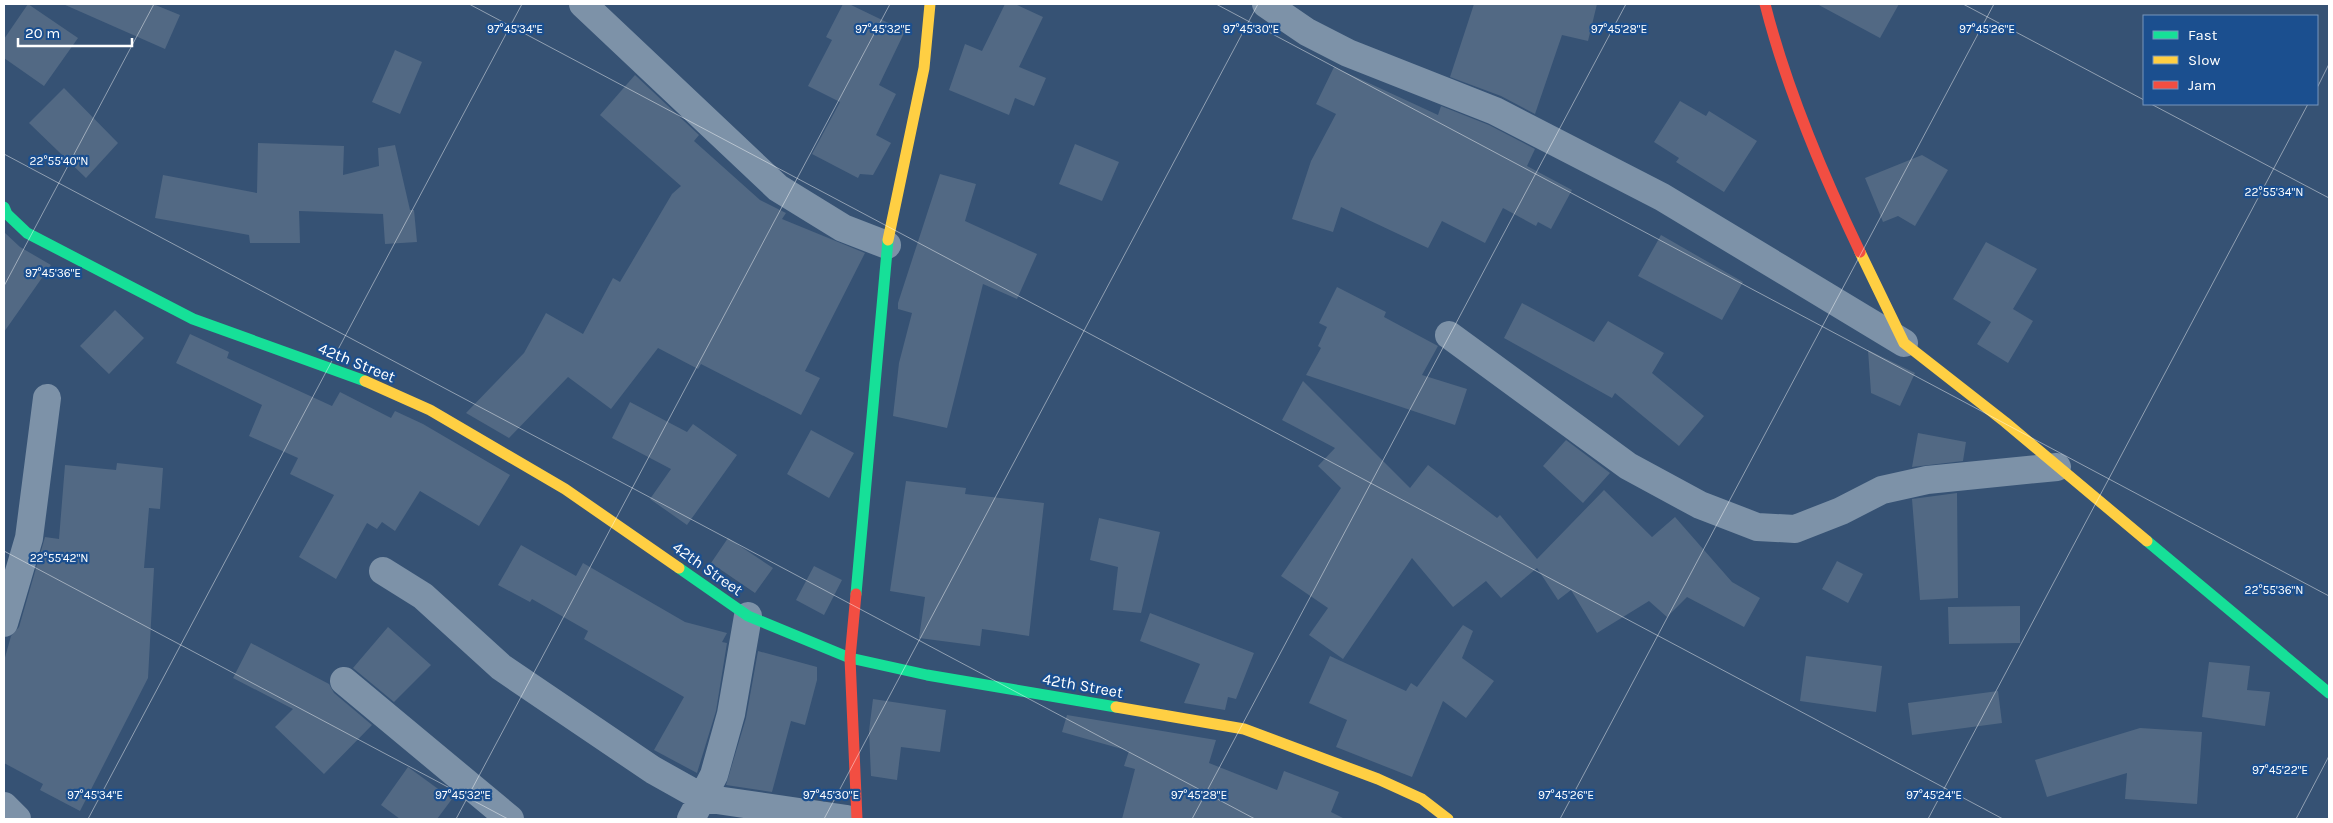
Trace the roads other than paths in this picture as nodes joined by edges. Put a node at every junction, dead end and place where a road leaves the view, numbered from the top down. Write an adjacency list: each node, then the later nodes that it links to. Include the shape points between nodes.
1 (930, 4): 6 (street, via 924,68)
2 (1266, 4): 8 (street, via 1307,32 1348,53 1496,111 1662,197)
3 (1765, 4): 8 (street, via 1773,36 1831,192)
4 (592, 7): 6 (street, via 778,188 842,228)
5 (4, 207): 12 (street, 42th Street, via 27,233 193,319 372,384 487,441 565,489)
6 (886, 245): 14 (street, via 877,380)
7 (1449, 335): 10 (street, via 1628,466 1700,505 1757,527 1794,529 1841,512 1882,490 1927,480)
8 (1904, 343): 10 (street)
9 (47, 398): 13 (street, via 29,538)
10 (2057, 467): 16 (street)
11 (383, 572): 18 (street, via 423,596 501,667 653,770)
12 (748, 616): 14 (street, 42th Street); 18 (street, via 731,714 714,775)
13 (4, 623)
14 (850, 658): 22 (street); 23 (street, 42th Street, via 927,675 1244,729 1378,779 1422,799)
15 (344, 681): 20 (street)
16 (2329, 693)
17 (4, 806): 19 (street)
18 (697, 809): 21 (street)
19 (18, 819)
20 (510, 819)
21 (847, 819)
22 (857, 819)
23 (1448, 819)

